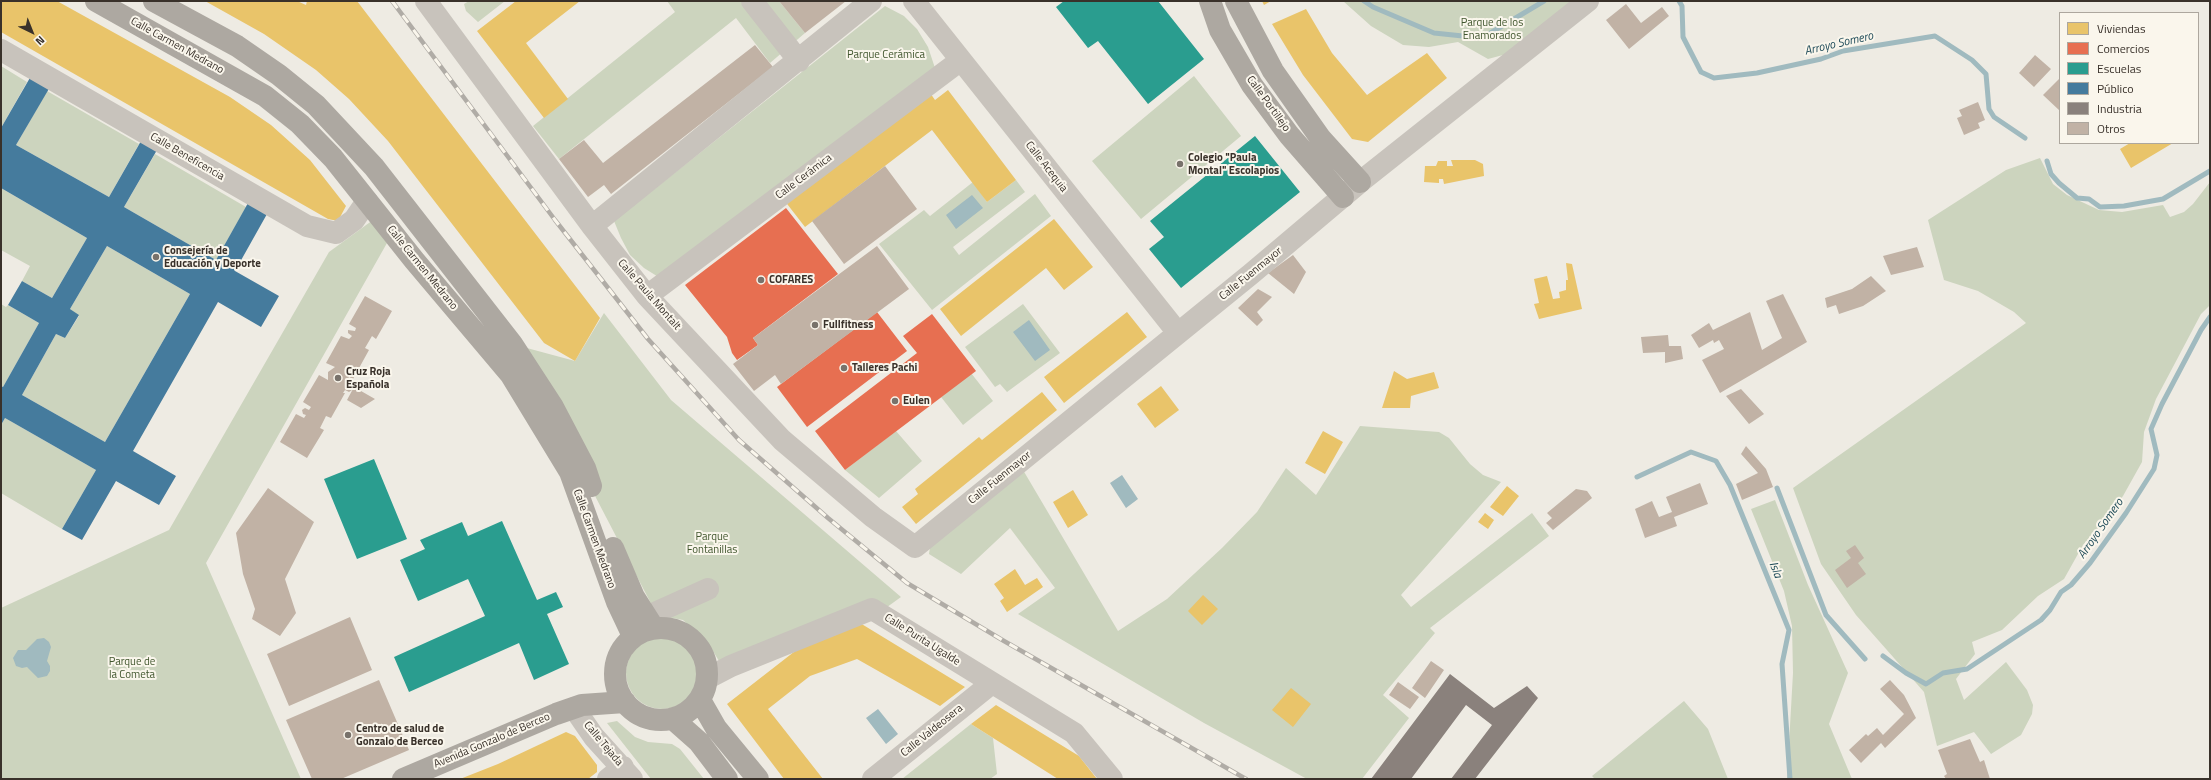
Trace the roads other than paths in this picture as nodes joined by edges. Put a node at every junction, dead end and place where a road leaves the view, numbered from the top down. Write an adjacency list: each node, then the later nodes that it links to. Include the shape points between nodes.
1 (96, 1): 15 (main road, Calle Carmen Medrano, via 265,96 300,124 333,158)
2 (154, 1): 21 (main road, Calle Carmen Medrano, via 237,46 279,75 316,105 374,167 512,344 552,407 585,468 621,570)
3 (426, 1): 16 (street, Calle Paula Montalt)
4 (752, 1): 12 (street)
5 (871, 1): 12 (street)
6 (914, 1): 11 (street, Calle Acequia)
7 (1210, 1): 14 (main road, Calle Portillejo, via 1220,30 1252,85 1289,134)
8 (1236, 1): 13 (main road, Calle Portillejo, via 1277,77 1322,139)
9 (1588, 1): 13 (street, Calle Fuenmayor)
10 (1, 50): 15 (street, Calle Beneficencia, via 307,226 336,233 354,220)
11 (961, 60): 17 (street, Calle Cerámica); 18 (street, Calle Acequia)
12 (799, 61): 16 (street)
13 (1360, 182): 14 (street, Calle Fuenmayor)
14 (1343, 197): 18 (street, Calle Fuenmayor)
15 (367, 201): 22 (main road, Calle Carmen Medrano, via 515,382 570,472 617,602)
16 (592, 226): 17 (street, Calle Paula Montalt)
17 (647, 296): 19 (street, Calle Paula Montalt, via 782,440 873,517)
18 (1178, 332): 19 (street, Calle Fuenmayor)
19 (915, 547)
20 (708, 589): 21 (street)
21 (650, 622): 22 (main road); 24 (main road, via 681,631 693,639 702,650)
22 (633, 636): 23 (main road, via 623,647 616,661)
23 (615, 670): 27 (main road, via 617,690); 28 (main road, Avenida Gonzalo de Berceo, via 599,692)
24 (708, 678): 25 (street, Calle Purita Ugalde, via 731,666 872,609); 26 (main road)
25 (992, 683): 34 (street, Calle Valdeosera); 35 (street, Calle Purita Ugalde, via 1074,733)
26 (700, 700): 29 (main road, via 688,712); 33 (main road, via 716,728)
27 (625, 702): 28 (main road, Avenida Gonzalo de Berceo); 29 (main road, via 634,712 646,718)
28 (578, 706): 30 (street, Calle Tejada, via 594,737); 31 (main road, Avenida Gonzalo de Berceo)
29 (673, 719): 32 (main road, via 699,742)
30 (621, 775)
31 (403, 779)
32 (726, 779)
33 (758, 779)
34 (873, 779)
35 (1112, 779)

